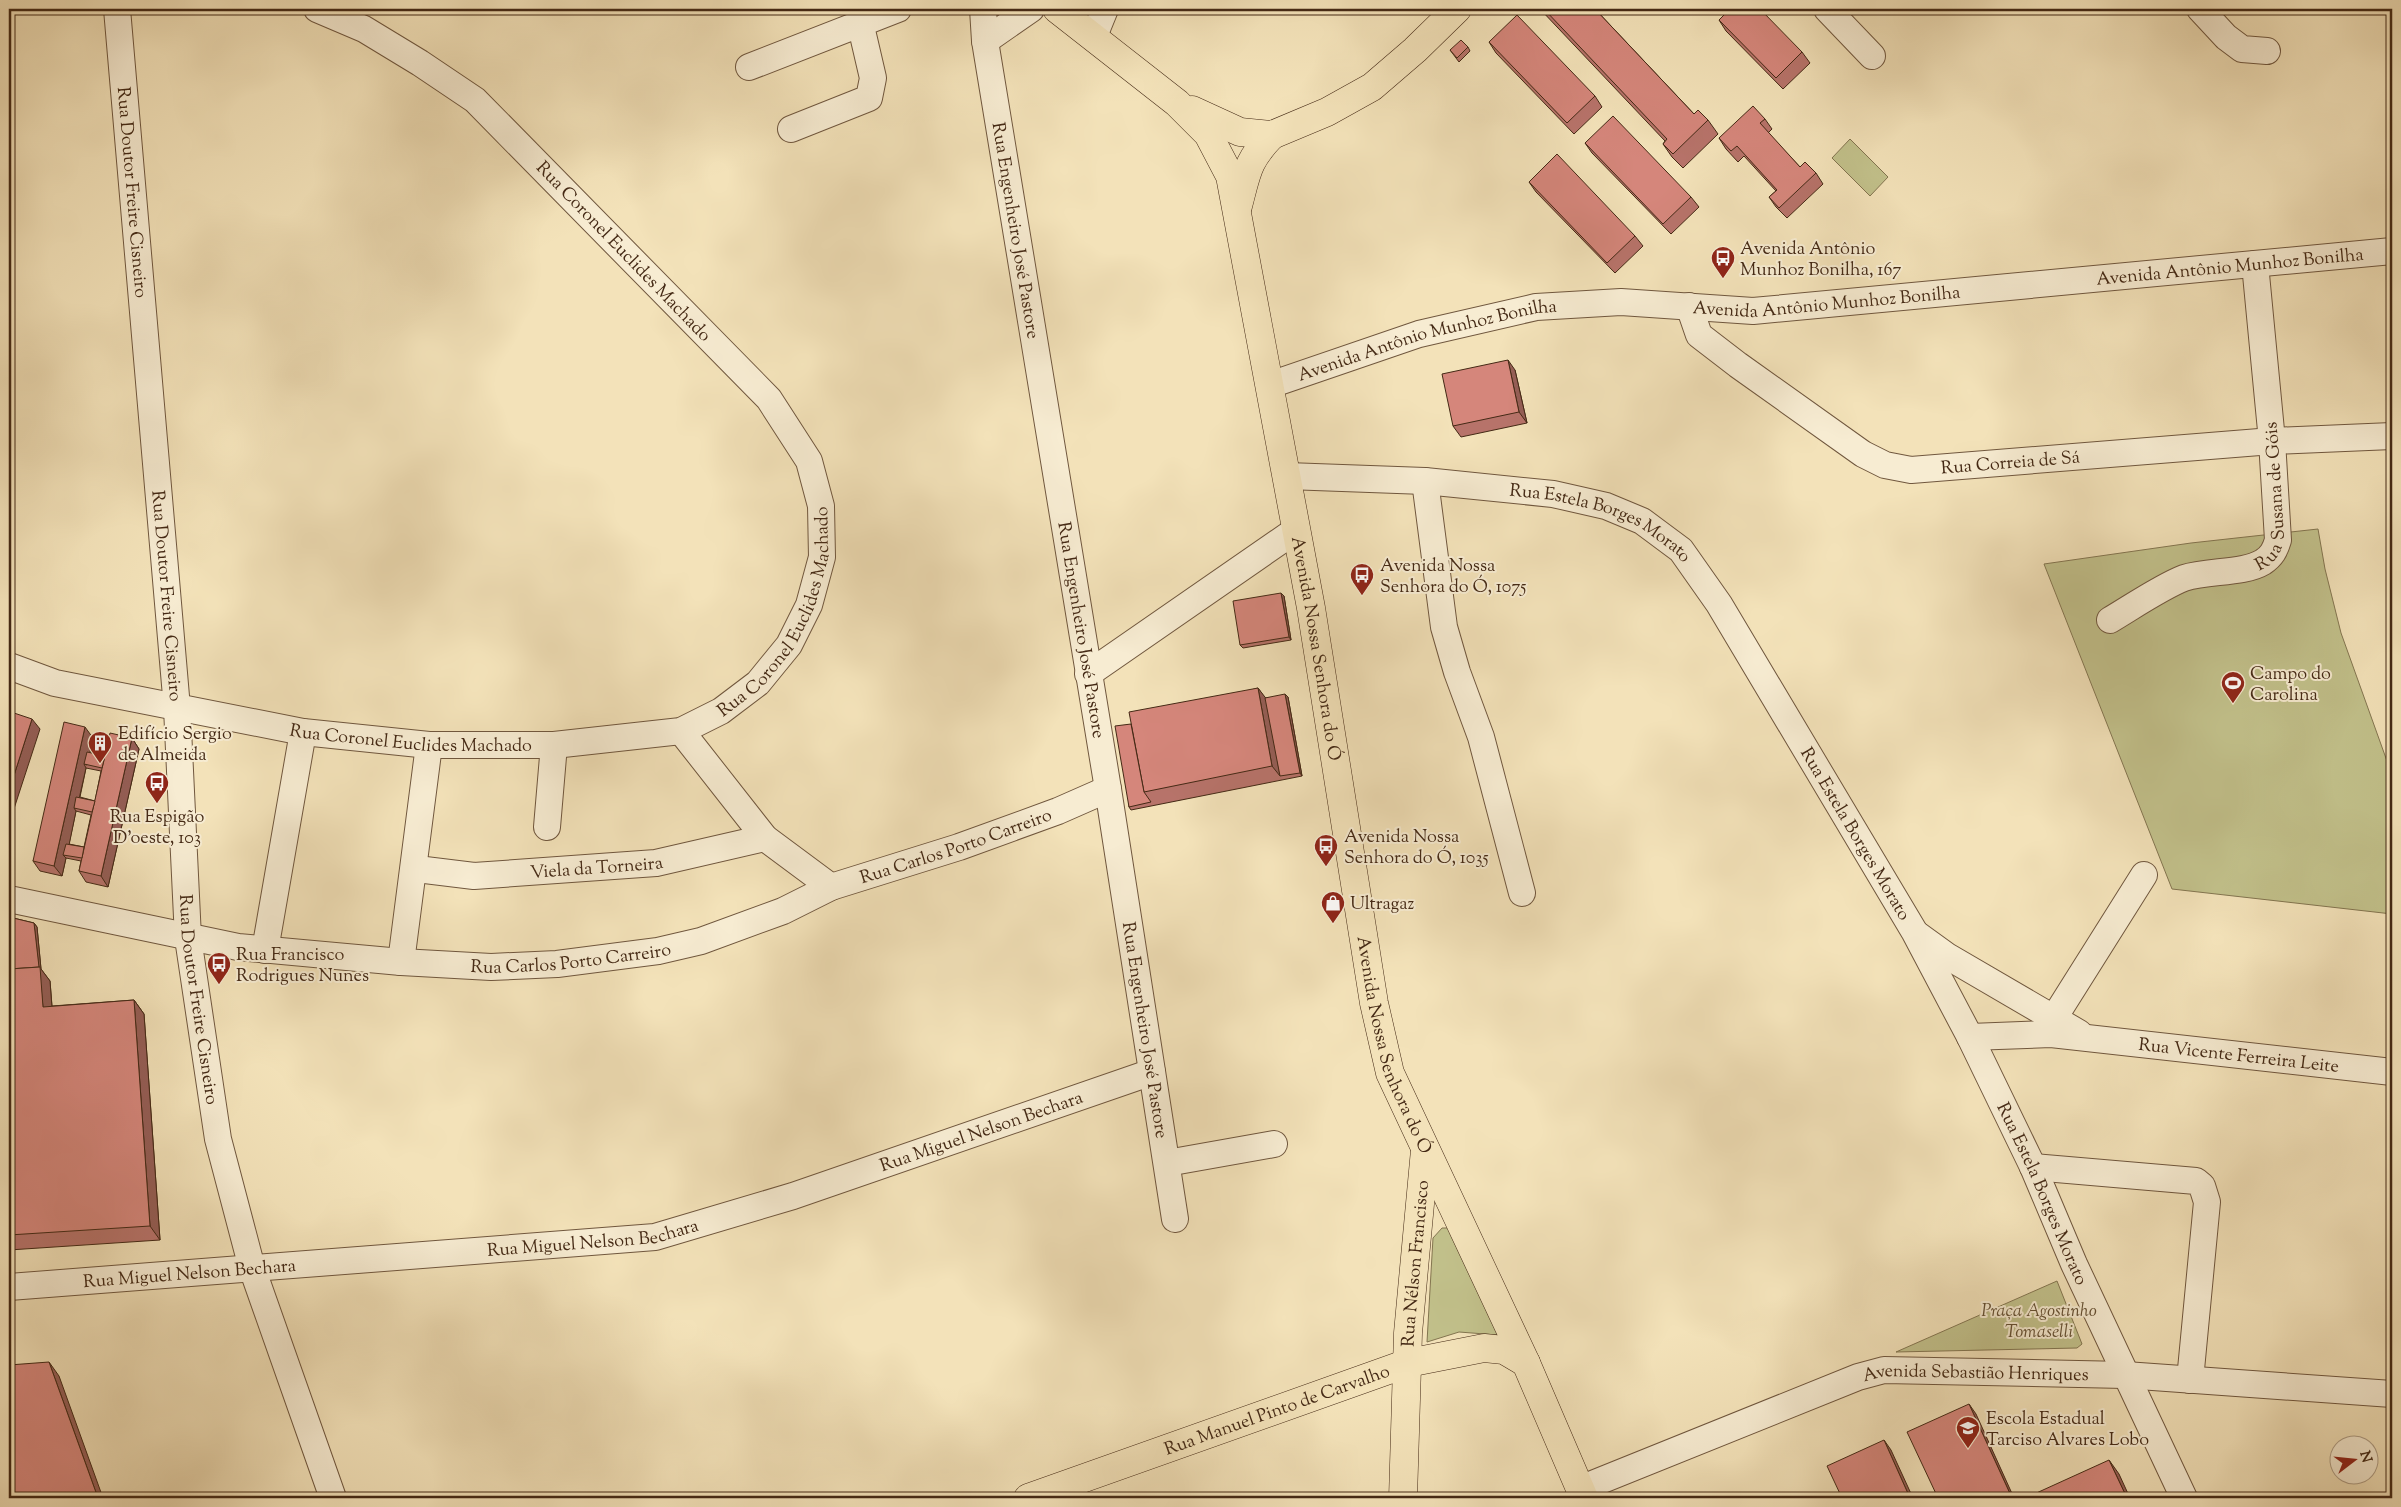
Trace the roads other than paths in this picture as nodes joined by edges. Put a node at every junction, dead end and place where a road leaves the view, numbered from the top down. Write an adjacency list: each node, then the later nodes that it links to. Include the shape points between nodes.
1 (117, 9): 33 (street, Rua Doutor Freire Cisneiro)
2 (318, 9): 34 (street, Rua Coronel Euclides Machado, via 364,29 475,100 769,400 809,461 822,506 822,557 809,605 789,645 758,683 721,711)
3 (898, 9): 11 (street)
4 (983, 9): 13 (street, Rua Engenheiro José Pastore)
5 (1031, 9): 13 (street)
6 (1057, 9): 12 (main road, Avenida Nossa Senhora do Ó)
7 (1105, 9): 12 (street)
8 (1457, 9): 19 (main road, via 1372,87 1327,112)
9 (1827, 9): 15 (street)
10 (2200, 9): 14 (street, via 2242,49)
11 (860, 22): 16 (street); 18 (street, via 874,78 869,98)
12 (1094, 36): 17 (main road, Avenida Nossa Senhora do Ó)
13 (985, 41): 32 (street, Rua Engenheiro José Pastore)
14 (2267, 51)
15 (1872, 56)
16 (749, 67)
17 (1177, 103): 19 (main road, Avenida Nossa Senhora do Ó, via 1240,132); 20 (main road, Avenida Nossa Senhora do Ó, via 1208,134 1230,176)
18 (791, 129)
19 (1272, 134): 20 (main road, Avenida Nossa Senhora do Ó, via 1248,166)
20 (1237, 208): 24 (main road, Avenida Nossa Senhora do Ó)
21 (2392, 251): 22 (street, Avenida Antônio Munhoz Bonilha)
22 (2255, 264): 23 (street, Avenida Antônio Munhoz Bonilha, via 1753,311); 26 (street, Rua Susana de Góis)
23 (1689, 306): 24 (street, Avenida Antônio Munhoz Bonilha, via 1621,302 1536,307 1419,334); 26 (street, Rua Correia de Sá, via 1699,335 1738,366 1885,466 1911,470)
24 (1270, 384): 27 (main road, Avenida Nossa Senhora do Ó)
25 (2392, 436): 26 (street, Rua Correia de Sá)
26 (2272, 441): 30 (street, Rua Susana de Góis, via 2278,540 2274,553 2263,562 2183,579)
27 (1287, 476): 28 (street, Rua Estela Borges Morato); 29 (main road, Avenida Nossa Senhora do Ó)
28 (1424, 481): 44 (street, via 1444,627 1481,737); 46 (street, Rua Estela Borges Morato, via 1553,494 1606,506 1642,521 1681,550 1719,604)
29 (1296, 530): 32 (street); 55 (main road, Avenida Nossa Senhora do Ó, via 1313,617 1374,1003 1390,1073)
30 (2110, 620)
31 (9, 666): 33 (street, Rua Coronel Euclides Machado, via 55,683)
32 (1088, 674): 38 (street, Rua Engenheiro José Pastore)
33 (177, 708): 35 (street, Rua Coronel Euclides Machado); 47 (street, Rua Doutor Freire Cisneiro)
34 (681, 731): 37 (street, Rua Coronel Euclides Machado); 40 (street)
35 (303, 732): 36 (street, Rua Coronel Euclides Machado); 48 (street)
36 (429, 745): 37 (street, Rua Coronel Euclides Machado); 49 (street)
37 (554, 746): 39 (street)
38 (1108, 789): 43 (street, Rua Carlos Porto Carreiro, via 959,847); 52 (street, Rua Engenheiro José Pastore)
39 (547, 827)
40 (765, 838): 41 (street, Viela da Torneira, via 656,863 474,876); 43 (street)
41 (425, 870)
42 (2144, 875): 50 (street)
43 (831, 887): 49 (street, Rua Carlos Porto Carreiro, via 744,927 658,951 557,964 491,967)
44 (1522, 892)
45 (9, 899): 47 (street, Rua Carlos Porto Carreiro)
46 (1914, 931): 50 (street, Rua Vicente Ferreira Leite); 51 (street, Rua Estela Borges Morato)
47 (188, 938): 48 (street, Rua Carlos Porto Carreiro); 59 (street, Rua Doutor Freire Cisneiro, via 218,1139)
48 (265, 950): 49 (street, Rua Carlos Porto Carreiro)
49 (401, 962)
50 (2052, 1026): 51 (street); 53 (street, Rua Vicente Ferreira Leite, via 2086,1037)
51 (1970, 1037): 57 (street, Rua Estela Borges Morato)
52 (1152, 1072): 56 (street, Rua Engenheiro José Pastore); 59 (street, Rua Miguel Nelson Bechara, via 793,1196 655,1237)
53 (2392, 1072)
54 (1274, 1144): 56 (street)
55 (1426, 1148): 61 (main road, Rua Nélson Francisco, via 1408,1333); 62 (main road, Avenida Nossa Senhora do Ó)
56 (1167, 1163): 58 (street, Rua Engenheiro José Pastore)
57 (2034, 1167): 63 (street, Rua Estela Borges Morato); 64 (street, via 2196,1181 2202,1186 2207,1202)
58 (1175, 1219)
59 (252, 1268): 60 (street, Rua Miguel Nelson Bechara); 67 (street)
60 (9, 1287)
61 (1408, 1363): 62 (main road, Rua Manuel Pinto de Carvalho, via 1484,1348 1504,1350); 68 (main road, Rua Manuel Pinto de Carvalho); 69 (main road, Rua Nélson Francisco)
62 (1526, 1363): 66 (main road, Avenida Nossa Senhora do Ó)
63 (2125, 1375): 64 (street, Avenida Sebastião Henriques); 66 (street, Avenida Sebastião Henriques, via 1884,1370 1839,1384); 70 (street, Rua Estela Borges Morato)
64 (2190, 1380): 65 (street, Avenida Sebastião Henriques)
65 (2392, 1394)
66 (1582, 1494)
67 (332, 1498)
68 (1028, 1498)
69 (1402, 1498)
70 (2184, 1498)

